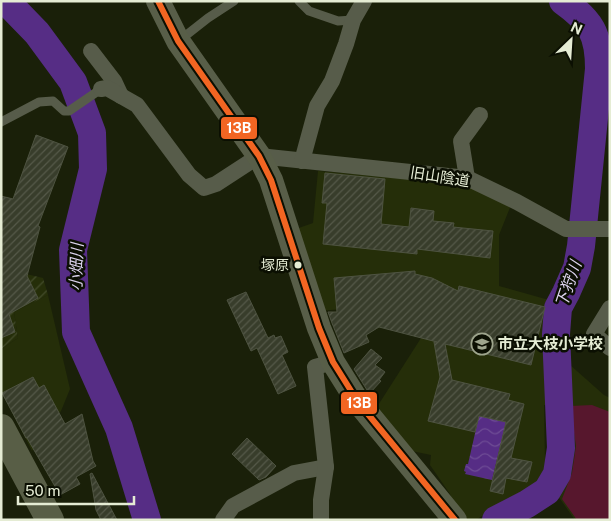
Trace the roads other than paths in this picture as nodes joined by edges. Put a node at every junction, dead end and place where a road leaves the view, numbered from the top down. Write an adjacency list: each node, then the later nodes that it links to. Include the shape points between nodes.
1 (158, 1): 6 (main road)
2 (234, 1): 6 (lane)
3 (299, 1): 5 (lane, via 309,11 338,20)
4 (364, 1): 5 (street)
5 (353, 20): 13 (street, via 332,81 317,106)
6 (178, 42): 12 (main road)
7 (101, 56): 9 (street)
8 (101, 89): 9 (street, via 107,88); 11 (lane, via 69,111 64,111 53,101 39,102)
9 (121, 96): 12 (street, via 137,105 189,175 204,188 216,184)
10 (480, 115): 14 (street, via 461,141)
11 (1, 122)
12 (259, 156): 13 (street, 旧山陰道); 18 (main road)
13 (302, 161): 14 (street, 旧山陰道)
14 (467, 178): 15 (street, 旧山陰道, via 566,229)
15 (610, 229)
16 (610, 308): 17 (street, via 594,334)
17 (610, 348)
18 (333, 362): 21 (street, via 315,367); 26 (main road, via 358,402)
19 (1, 428): 23 (highway)
20 (1, 466): 22 (highway)
21 (326, 467): 24 (street, via 294,473 233,506); 25 (street)
22 (29, 520)
23 (50, 520)
24 (223, 520)
25 (320, 520)
26 (455, 520)

